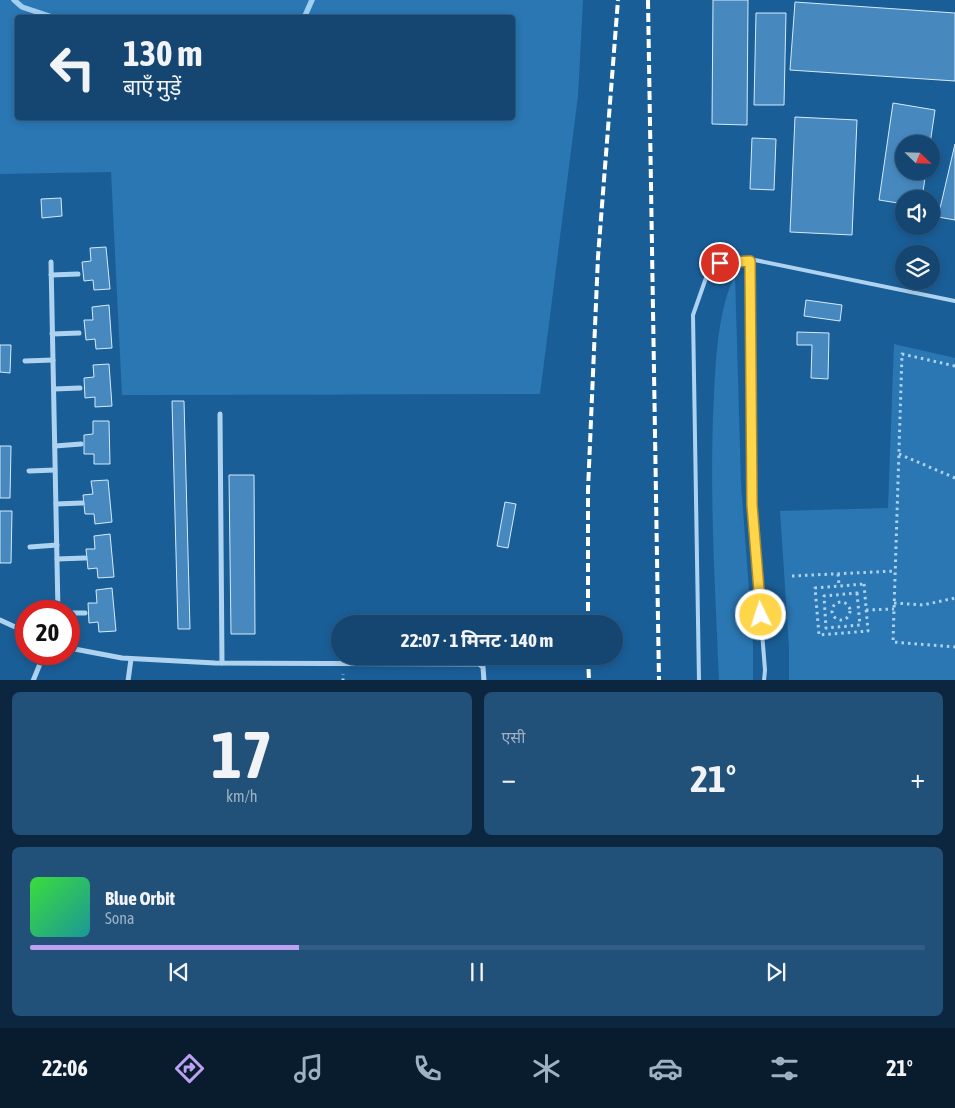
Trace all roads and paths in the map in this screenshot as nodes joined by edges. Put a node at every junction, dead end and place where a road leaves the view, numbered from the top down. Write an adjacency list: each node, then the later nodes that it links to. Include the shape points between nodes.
1 (750, 261): 5 (lane); 71 (lane, via 720,263 707,275 693,314); 72 (lane, via 752,505)
2 (51, 262): 4 (street)
3 (78, 274): 4 (street)
4 (51, 275): 7 (street)
5 (955, 301)
6 (79, 333): 7 (street)
7 (52, 334): 8 (street)
8 (53, 360): 9 (street); 12 (street)
9 (26, 361)
10 (955, 366): 16 (path, via 902,354)
11 (80, 388): 12 (street)
12 (54, 389): 15 (street)
13 (220, 414): 66 (street)
14 (81, 444): 15 (street)
15 (55, 446): 17 (street)
16 (899, 454): 19 (path); 26 (path)
17 (56, 470): 18 (street); 21 (street)
18 (29, 471)
19 (955, 478)
20 (82, 503): 21 (street)
21 (56, 504): 22 (street)
22 (57, 546): 23 (street); 25 (street)
23 (30, 547)
24 (84, 558): 25 (street)
25 (57, 559): 37 (street)
26 (895, 570): 27 (path); 42 (path)
27 (838, 574): 28 (path); 31 (path)
28 (792, 576)
29 (848, 585): 31 (path); 32 (path); 36 (path, via 864,584)
30 (829, 586): 31 (path); 34 (path); 40 (path, via 815,588)
31 (839, 586)
32 (850, 593): 33 (path); 38 (path, via 857,592)
33 (840, 594): 34 (path); 39 (path)
34 (830, 595): 41 (path, via 824,596)
35 (955, 598): 42 (path, via 923,605)
36 (866, 599): 38 (path); 46 (path)
37 (58, 600)
38 (858, 600): 43 (path)
39 (841, 602): 45 (path, via 846,603); 47 (path, via 833,606)
40 (816, 603): 41 (path); 56 (path)
41 (824, 603): 48 (path)
42 (894, 603): 44 (path)
43 (858, 609): 45 (path); 53 (path)
44 (894, 609): 46 (path); 63 (path, via 893,642)
45 (849, 610): 52 (path, via 847,617)
46 (866, 610): 51 (path)
47 (832, 611): 48 (path); 52 (path, via 834,617)
48 (825, 612): 55 (path)
49 (80, 613): 50 (street)
50 (85, 613)
51 (867, 618): 53 (path); 61 (path, via 868,631)
52 (842, 619): 57 (path)
53 (859, 619): 58 (path, via 860,625)
54 (0, 620): 59 (street)
55 (826, 620): 56 (path); 60 (path, via 826,628)
56 (818, 622): 62 (path, via 819,635)
57 (843, 626): 58 (path); 60 (path)
58 (851, 626): 61 (path)
59 (15, 627)
60 (835, 627): 62 (path)
61 (851, 632): 62 (path)
62 (836, 634)
63 (955, 647)
64 (80, 650): 65 (street)
65 (131, 659): 66 (street); 69 (street)
66 (222, 663): 70 (street, via 479,664 483,667)
67 (39, 665): 68 (street)
68 (32, 680)
69 (128, 680)
70 (484, 680)
71 (700, 680)
72 (764, 680)

